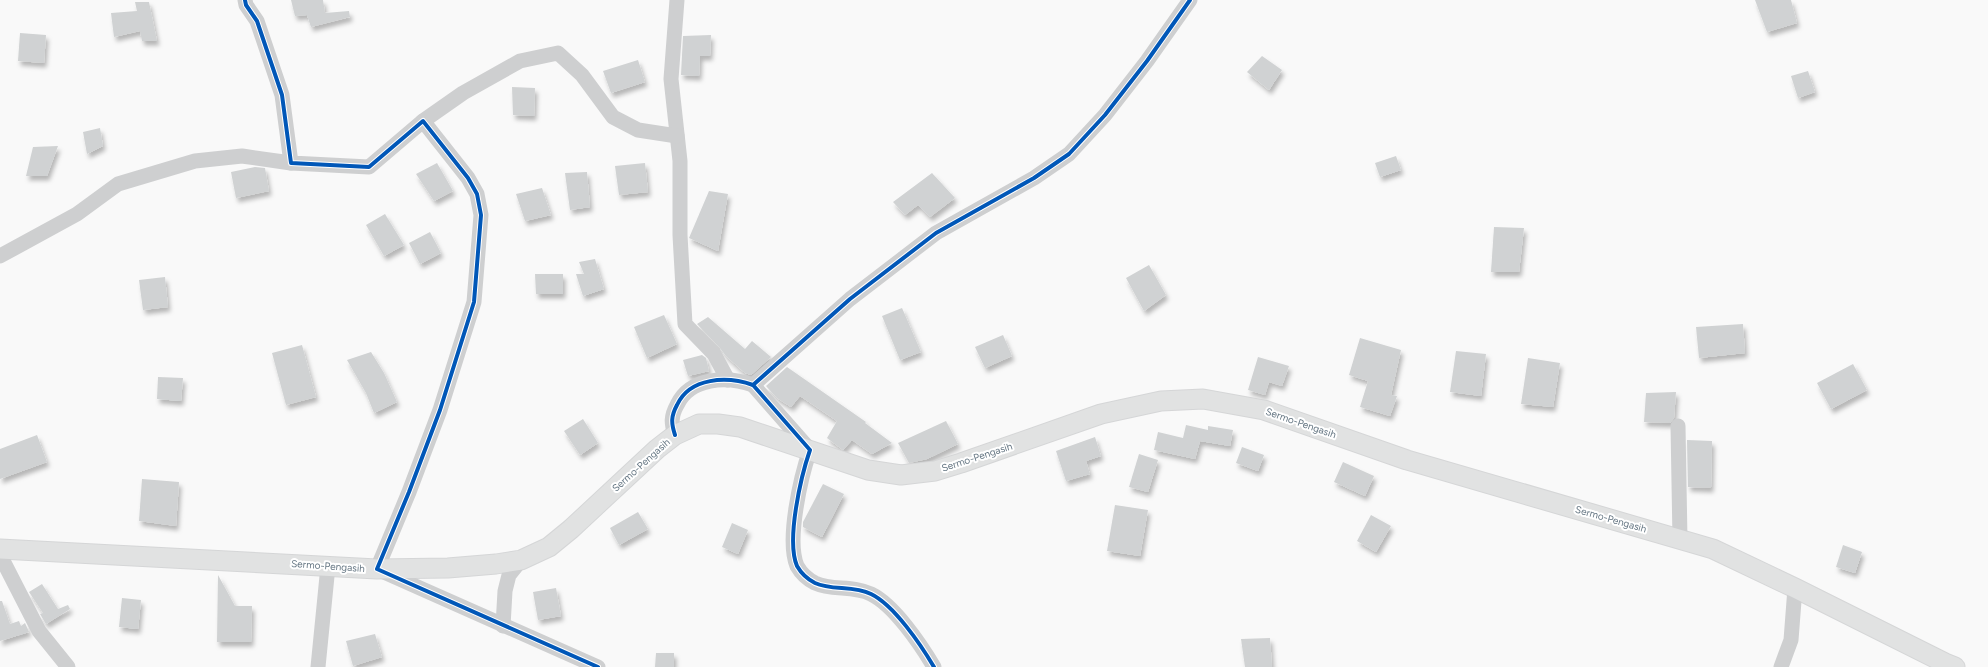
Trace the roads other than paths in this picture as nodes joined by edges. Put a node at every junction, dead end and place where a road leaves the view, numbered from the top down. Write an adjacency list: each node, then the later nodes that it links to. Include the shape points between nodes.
1 (245, 0): 6 (street, via 257,21 282,95)
2 (677, 0): 5 (street, via 671,78)
3 (1190, 0): 9 (street, via 1114,103 1069,154 1034,178 936,234 850,299)
4 (423, 121): 5 (street, via 463,93 520,61 558,53 582,75 613,117 638,130); 6 (street, via 369,167); 18 (street, via 468,178 477,194 481,215 474,302 440,410)
5 (678, 136): 8 (street, via 685,324 714,354)
6 (290, 163): 7 (street, via 242,156 195,161 118,184 77,214)
7 (0, 256)
8 (728, 380): 9 (street); 11 (street, via 707,382 691,388 680,399 673,413)
9 (753, 385): 12 (street)
10 (1678, 426): 13 (street)
11 (675, 435): 12 (main road, Sermo-Pengasih, via 699,424 718,424 740,427); 16 (main road, Sermo-Pengasih, via 549,547)
12 (810, 450): 13 (main road, Sermo-Pengasih, via 868,470 901,475 935,471 1101,414 1161,401 1202,399 1264,410 1407,460); 24 (street, via 803,470 793,538 798,566 804,576 814,583 851,588 871,594 895,613 925,651)
13 (1680, 540): 19 (main road, Sermo-Pengasih, via 1713,550)
14 (0, 549): 17 (main road, Sermo-Pengasih)
15 (0, 555): 21 (street, via 40,631)
16 (521, 560): 18 (main road, Sermo-Pengasih, via 448,568); 20 (street, via 510,575 505,591)
17 (328, 566): 18 (main road, Sermo-Pengasih); 22 (street)
18 (377, 569): 20 (street)
19 (1795, 588): 25 (street, via 1791,640); 26 (main road, Sermo-Pengasih)
20 (503, 626): 23 (street)
21 (68, 667)
22 (318, 667)
23 (598, 667)
24 (934, 667)
25 (1781, 667)
26 (1955, 667)

